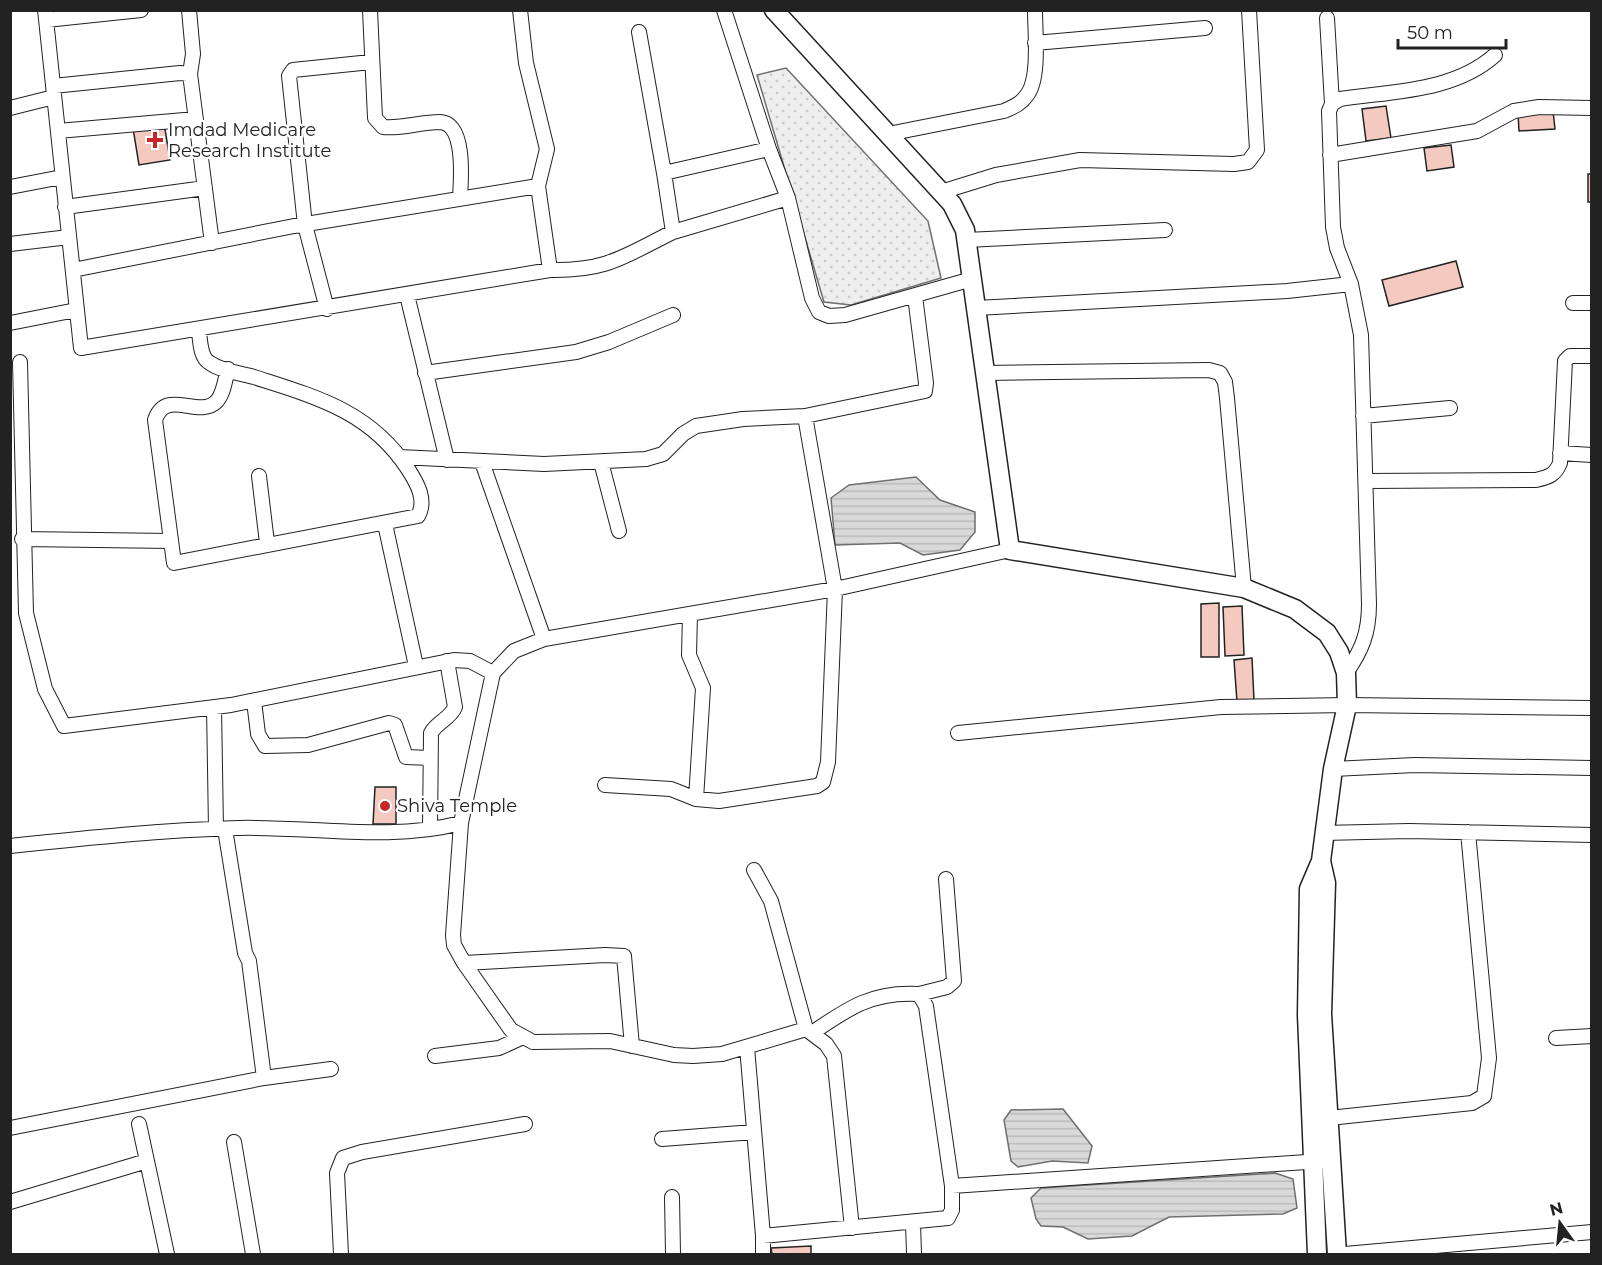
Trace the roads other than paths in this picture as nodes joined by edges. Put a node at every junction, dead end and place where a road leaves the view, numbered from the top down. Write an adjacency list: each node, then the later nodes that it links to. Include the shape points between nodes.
1 (141, 10): 9 (street)
2 (189, 10): 16 (street, via 193,54)
3 (370, 10): 15 (street)
4 (520, 10): 28 (street, via 526,63 547,149)
5 (724, 10): 24 (street)
6 (774, 10): 23 (main road)
7 (1035, 10): 13 (street)
8 (1249, 10): 31 (street, via 1257,150 1248,162 1080,160 996,176)
9 (45, 15): 17 (street)
10 (1327, 18): 18 (street)
11 (1205, 28): 13 (street)
12 (639, 32): 26 (street)
13 (1035, 43): 23 (street, via 1033,79 1029,93 1019,104 1004,111)
14 (1495, 55): 18 (street, via 1480,69 1446,82 1340,99)
15 (371, 62): 32 (street, via 375,117 383,127 442,122 450,126 460,152); 35 (street, via 304,67 292,70 289,76)
16 (190, 74): 17 (street); 21 (street)
17 (53, 91): 19 (street); 22 (street)
18 (1332, 104): 25 (street, via 1328,118)
19 (10, 108)
20 (1592, 108): 25 (street, via 1539,107 1514,111 1477,131)
21 (196, 119): 22 (street); 30 (street)
22 (58, 131): 27 (street)
23 (888, 134): 31 (main road)
24 (769, 149): 26 (street); 33 (street)
25 (1330, 155): 45 (street, via 1334,237)
26 (664, 173): 37 (street)
27 (62, 177): 29 (street); 34 (street)
28 (538, 186): 32 (street); 43 (street)
29 (10, 187)
30 (205, 188): 34 (street); 40 (street)
31 (941, 192): 39 (main road, via 952,204)
32 (460, 198): 35 (street)
33 (788, 198): 37 (street); 47 (street, via 812,298 819,312 846,315)
34 (65, 207): 38 (street)
35 (306, 225): 40 (street); 51 (street)
36 (1165, 230): 39 (street)
37 (673, 232): 43 (street, via 615,262 585,269)
38 (69, 237): 41 (street); 42 (street)
39 (966, 240): 44 (main road)
40 (212, 243): 42 (street)
41 (10, 244)
42 (73, 270): 52 (street)
43 (550, 270): 46 (street)
44 (972, 279): 47 (street); 50 (main road)
45 (1351, 284): 50 (street); 63 (street, via 1361,335)
46 (407, 295): 51 (street); 59 (street)
47 (915, 296): 62 (street, via 925,390)
48 (1573, 303): 49 (street)
49 (1592, 303)
50 (976, 308): 60 (main road)
51 (327, 309): 55 (street)
52 (76, 310): 54 (street); 55 (street, via 81,348)
53 (673, 315): 59 (street, via 576,352)
54 (10, 323)
55 (199, 330): 58 (street, via 204,358)
56 (1592, 356): 64 (street, via 1570,356 1564,361)
57 (20, 362): 73 (street)
58 (228, 369): 66 (street, via 349,412); 75 (street, via 216,402 208,406 166,405 159,410 156,430)
59 (425, 373): 67 (street)
60 (985, 373): 77 (main road); 78 (street, via 1220,373 1226,390)
61 (1450, 408): 63 (street)
62 (805, 416): 69 (street, via 696,426 663,454); 79 (street)
63 (1364, 416): 71 (street)
64 (1560, 453): 65 (street); 71 (street, via 1556,473 1536,480)
65 (1592, 455)
66 (399, 457): 67 (street); 72 (street, via 419,486 421,509 418,516)
67 (447, 460): 68 (street)
68 (482, 462): 69 (street); 81 (street)
69 (601, 462): 74 (street)
70 (259, 476): 76 (street)
71 (1366, 481): 85 (street, via 1369,621 1361,651)
72 (385, 524): 76 (street); 83 (street)
73 (18, 531): 75 (street); 88 (street, via 26,613 45,689 64,726)
74 (619, 531)
75 (171, 541): 76 (street, via 174,563)
76 (267, 543)
77 (1010, 550): 78 (main road); 79 (street)
78 (1244, 588): 85 (main road, via 1295,609 1327,633)
79 (835, 589): 80 (street); 95 (street, via 828,762 823,783 746,798)
80 (690, 614): 81 (street); 95 (street, via 689,655 703,688)
81 (544, 639): 84 (street, via 514,651)
82 (447, 661): 83 (street); 84 (street, via 470,661); 91 (street, via 455,707 430,733)
83 (416, 666): 86 (street)
84 (493, 673): 96 (street)
85 (1346, 673): 87 (main road)
86 (254, 701): 88 (street); 91 (street, via 258,734 265,746 308,745 389,723 395,725 406,757)
87 (1347, 705): 89 (street); 90 (street, via 1221,707); 93 (main road)
88 (214, 707): 97 (street)
89 (1592, 708)
90 (958, 733)
91 (430, 758): 98 (street)
92 (1592, 768): 93 (street, via 1415,765)
93 (1333, 769): 100 (main road)
94 (605, 785): 95 (street, via 671,789)
95 (696, 799)
96 (461, 822): 98 (street); 106 (street, via 453,934)
97 (220, 829): 98 (street); 102 (street); 116 (street, via 249,961)
98 (430, 829)
99 (1468, 832): 100 (street); 101 (street); 117 (street, via 1489,1058 1484,1096 1472,1103)
100 (1323, 833): 103 (main road)
101 (1592, 835)
102 (10, 846)
103 (1320, 861): 117 (main road, via 1326,883 1322,1014); 125 (main road, via 1309,889 1307,1015)
104 (754, 870): 108 (street, via 771,901)
105 (946, 879): 107 (street, via 954,981 948,987)
106 (464, 963): 110 (street, via 511,1030); 112 (street, via 624,956)
107 (919, 994): 108 (street, via 889,995 855,1004); 126 (street, via 926,1006)
108 (809, 1031): 113 (street); 130 (street, via 826,1044 838,1074)
109 (1592, 1036): 111 (street)
110 (521, 1038): 112 (street, via 533,1042 610,1041); 114 (street, via 499,1048)
111 (1556, 1038)
112 (632, 1046): 113 (street, via 693,1056)
113 (747, 1047): 121 (street)
114 (435, 1056)
115 (331, 1068): 116 (street)
116 (264, 1078): 120 (street)
117 (1329, 1118): 125 (main road)
118 (139, 1124): 124 (street)
119 (525, 1124): 135 (street, via 343,1158 337,1173)
120 (10, 1128)
121 (754, 1132): 122 (street); 132 (street)
122 (662, 1139)
123 (234, 1142): 134 (street)
124 (147, 1161): 128 (street); 133 (street)
125 (1322, 1161): 126 (street); 139 (main road); 140 (main road)
126 (952, 1186): 129 (street, via 948,1218)
127 (672, 1197): 136 (street)
128 (10, 1202)
129 (913, 1223): 130 (street); 138 (street)
130 (852, 1228): 132 (street)
131 (1592, 1232): 141 (street)
132 (763, 1236): 137 (street)
133 (167, 1254)
134 (253, 1254)
135 (341, 1254)
136 (673, 1254)
137 (764, 1254)
138 (914, 1254)
139 (1317, 1254)
140 (1337, 1254)
141 (1346, 1254)

